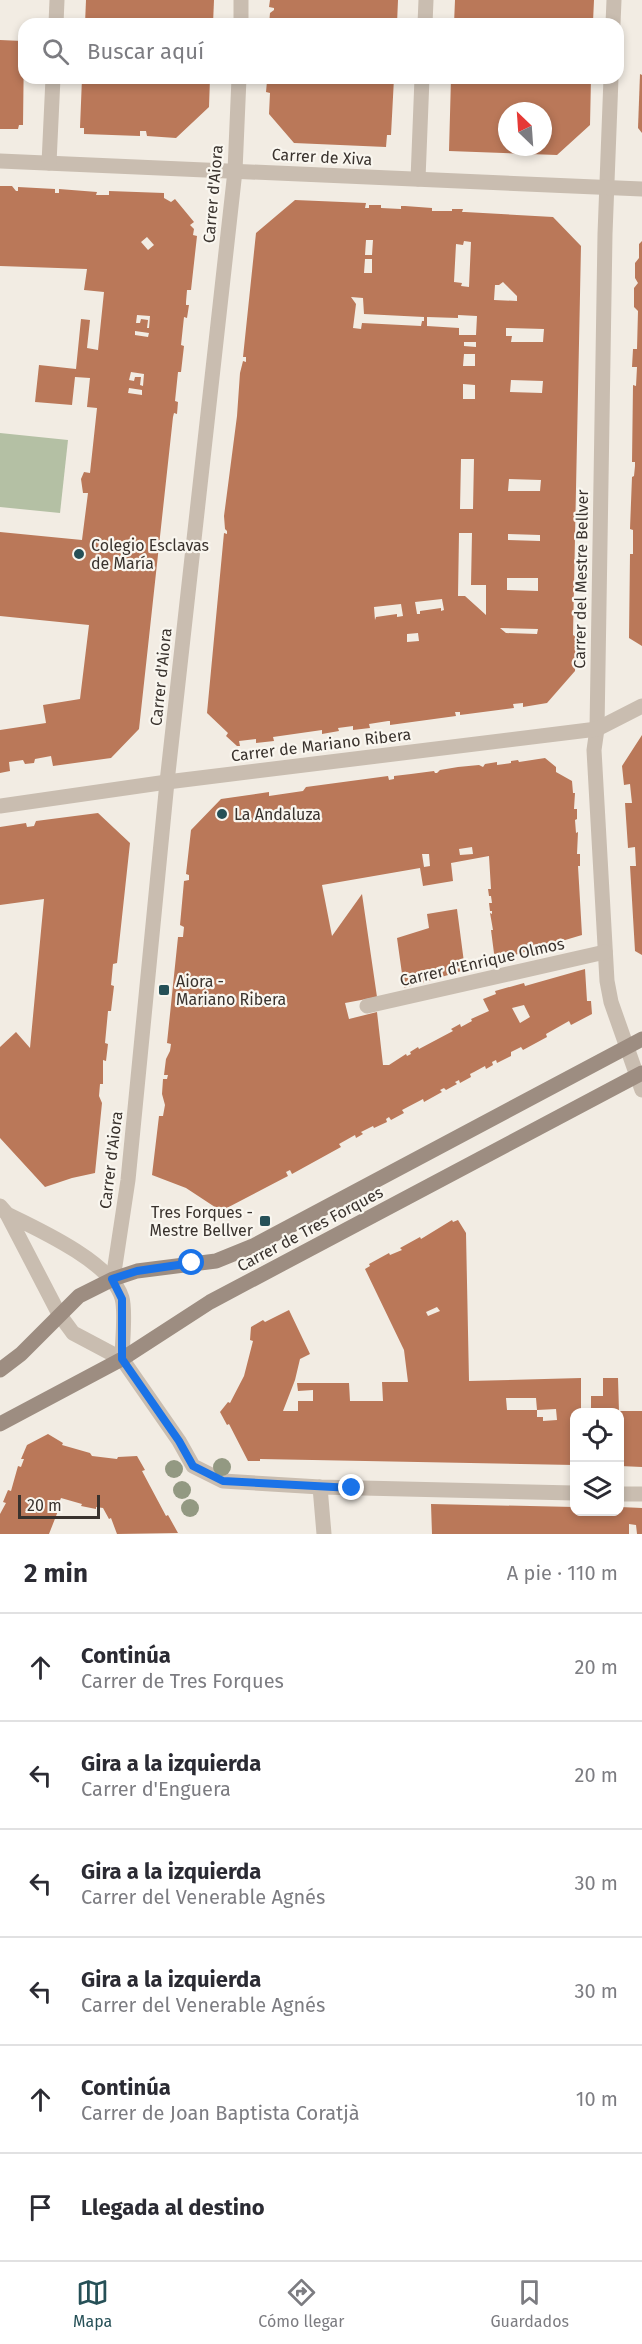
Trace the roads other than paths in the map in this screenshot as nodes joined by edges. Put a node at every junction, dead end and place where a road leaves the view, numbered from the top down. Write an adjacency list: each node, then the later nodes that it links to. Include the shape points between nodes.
1 (57, 0): 5 (street)
2 (242, 0): 6 (street)
3 (426, 0): 7 (street)
4 (614, 0): 8 (street)
5 (56, 18)
6 (241, 18)
7 (425, 18)
8 (613, 18)
9 (53, 84): 14 (street)
10 (238, 84): 15 (street, Carrer d'Aiora)
11 (422, 84): 16 (street)
12 (611, 84): 17 (street, Carrer del Mestre Bellver)
13 (0, 161): 14 (street, Carrer de Xiva)
14 (49, 163): 15 (street, Carrer de Xiva)
15 (235, 171): 16 (street, Carrer de Xiva); 21 (street, Carrer d'Aiora)
16 (418, 179): 17 (street, Carrer de Xiva)
17 (606, 187): 18 (street, Carrer de Xiva); 20 (street, Carrer del Mestre Bellver)
18 (642, 189)
19 (642, 706): 20 (street, Carrer de Mariano Ribera)
20 (597, 729): 21 (street, Carrer de Mariano Ribera); 23 (street, Carrer del Mestre Bellver, via 594,750)
21 (167, 782): 22 (street, Carrer de Mariano Ribera); 30 (street, Carrer d'Aiora, via 128,1180)
22 (0, 806)
23 (605, 952): 24 (street, Carrer d'Enrique Olmos); 26 (street, Carrer del Mestre Bellver, via 611,1002)
24 (367, 1006)
25 (642, 1039): 26 (main road, Carrer de Tres Forques)
26 (627, 1047): 27 (street, Carrer del Mestre Bellver); 30 (main road, Carrer de Tres Forques, via 253,1246 216,1261 137,1271)
27 (640, 1074): 28 (street, Carrer del Mestre Bellver); 32 (main road, Carrer de Tres Forques, via 210,1302)
28 (642, 1090)
29 (4, 1210): 30 (street, via 63,1242); 31 (street)
30 (112, 1279): 31 (main road, Carrer de Tres Forques, via 80,1296); 32 (street, via 122,1299)
31 (59, 1314): 32 (street, via 73,1333); 33 (main road, Carrer de Tres Forques)
32 (122, 1359): 34 (main road, Carrer de Tres Forques); 35 (street, via 193,1466 223,1481)
33 (0, 1371)
34 (0, 1424)
35 (320, 1487): 36 (street); 39 (street)
36 (570, 1493)
37 (624, 1494): 38 (street)
38 (642, 1494)
39 (324, 1534)

